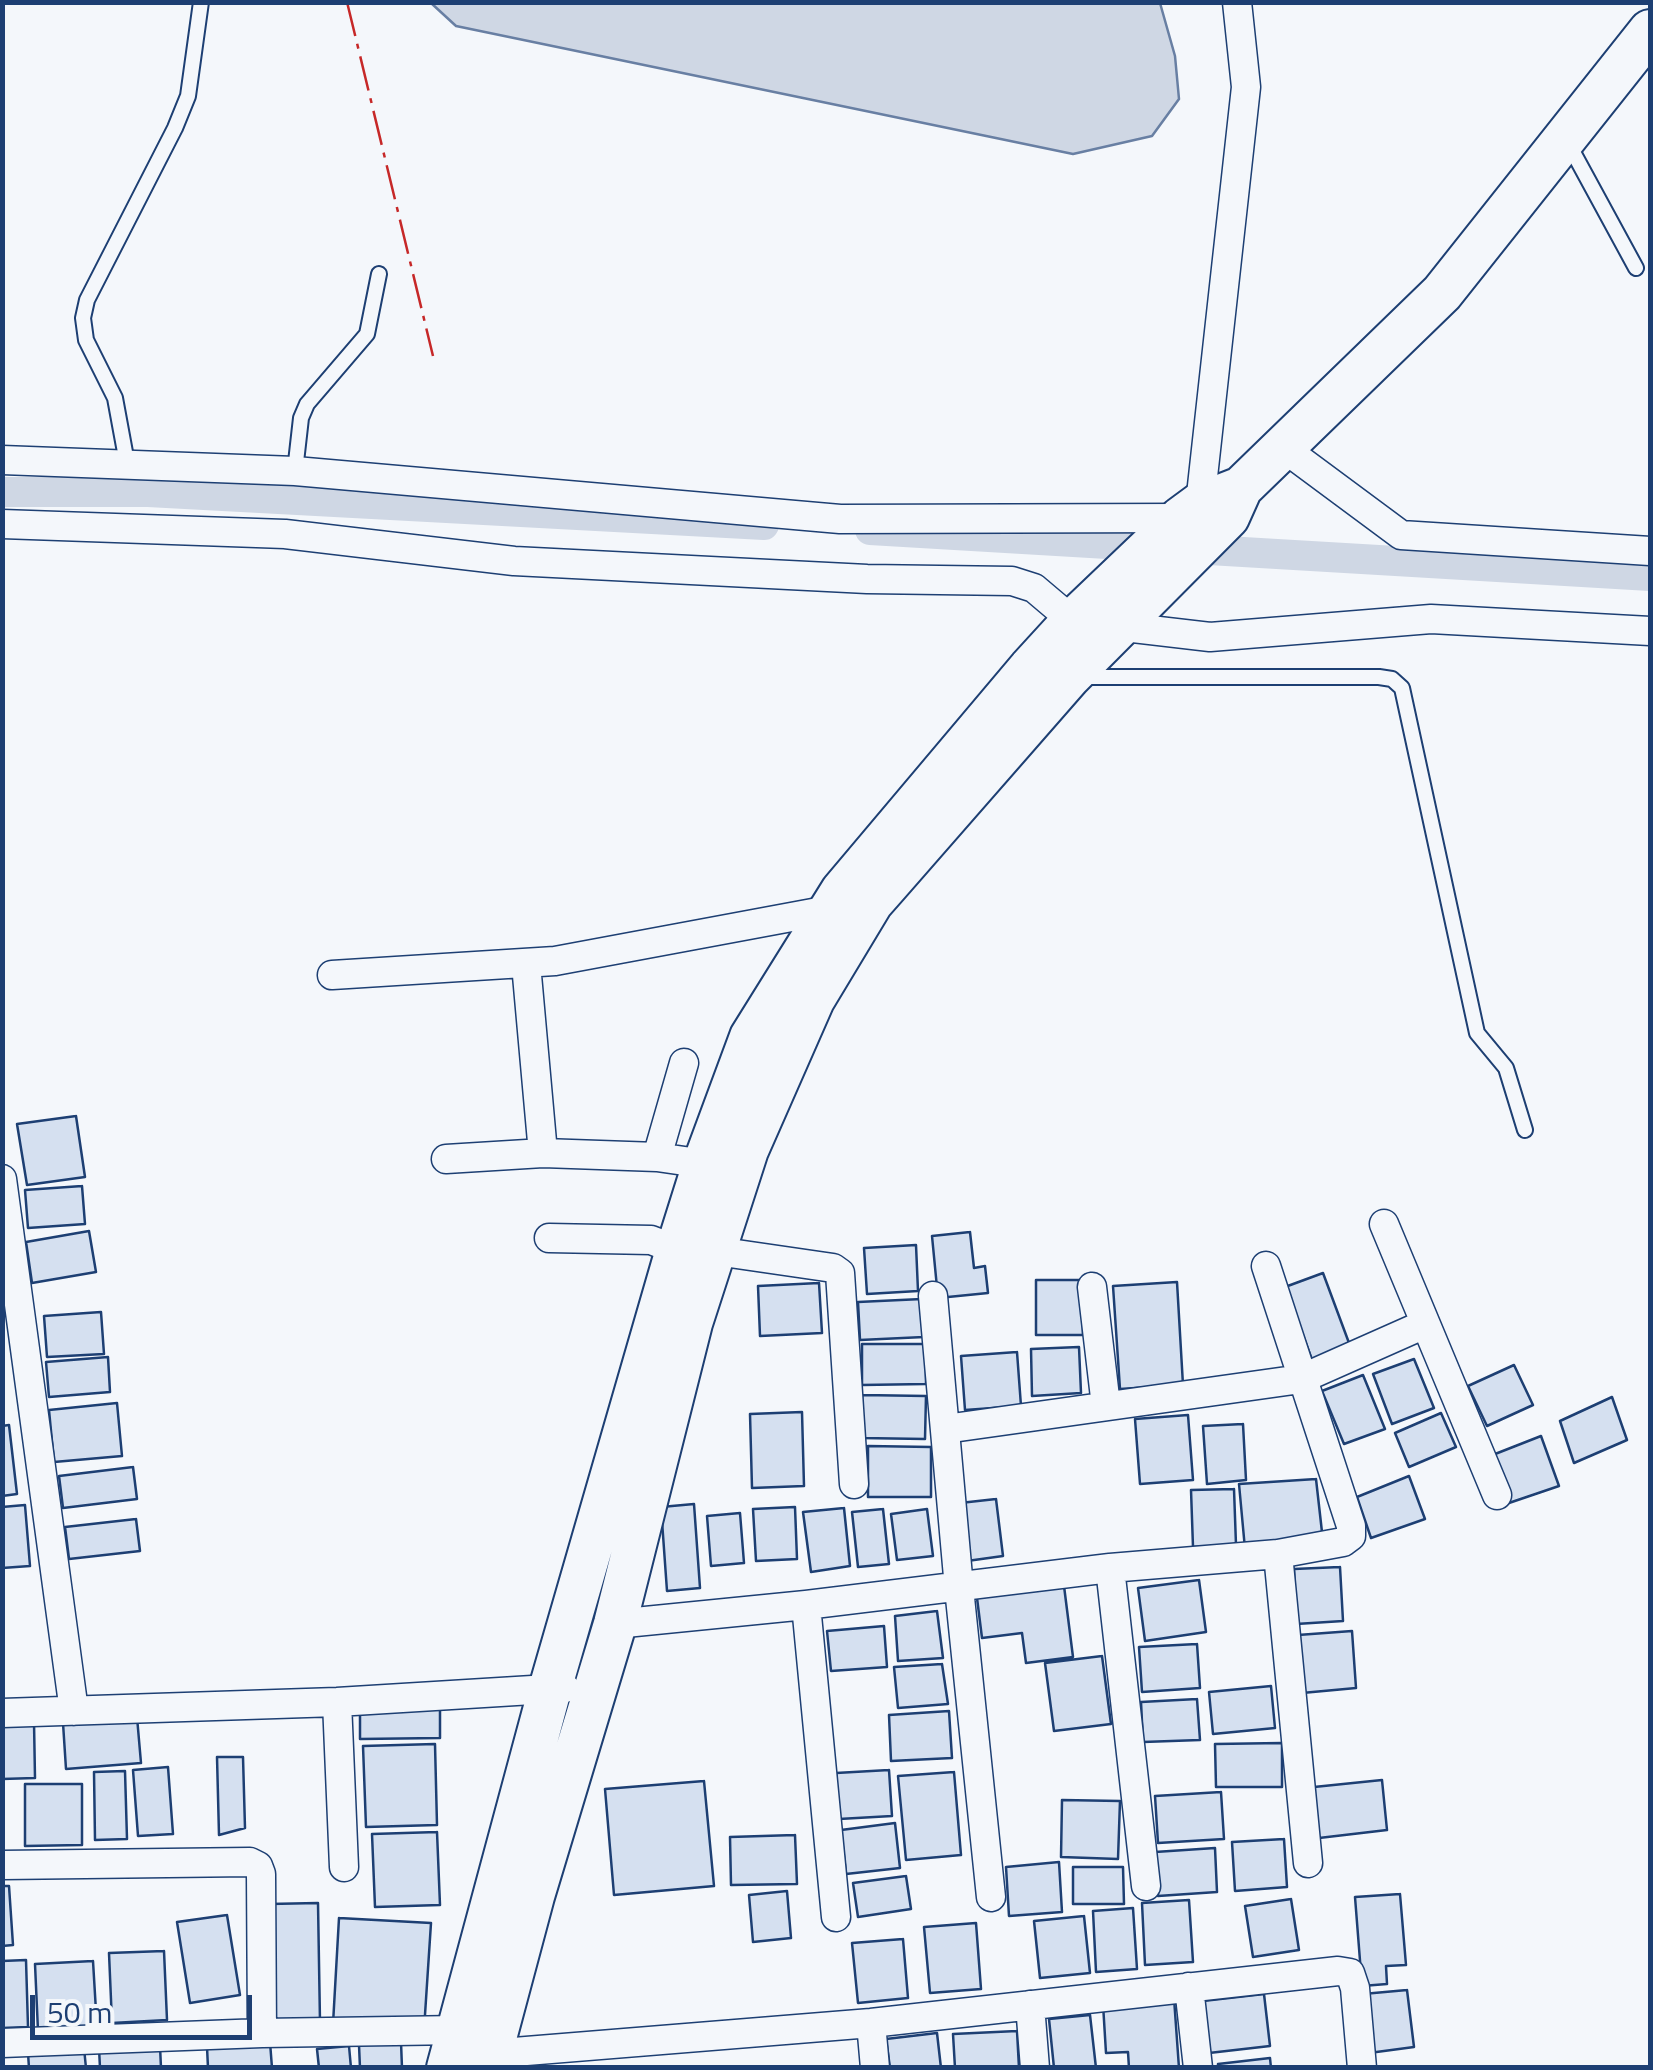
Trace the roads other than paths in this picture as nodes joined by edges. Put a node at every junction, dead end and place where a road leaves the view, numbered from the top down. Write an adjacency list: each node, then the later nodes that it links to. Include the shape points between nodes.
1 (200, 2): 9 (lane, via 188,96 84,318 86,340 119,413)
2 (1237, 2): 11 (street, via 1246,86)
3 (1650, 30): 4 (main road)
4 (1566, 139): 5 (lane); 7 (main road, via 1442,292)
5 (1636, 268)
6 (379, 274): 10 (lane, via 367,334 301,418)
7 (1281, 446): 11 (main road, via 1241,488); 13 (street, via 1400,535)
8 (2, 460): 9 (street)
9 (128, 463): 10 (street)
10 (295, 472): 11 (street, via 840,519)
11 (1190, 522): 14 (main road); 15 (main road, via 1162,585)
12 (2, 524): 14 (street, via 285,534 514,561 1012,581 1034,588)
13 (1650, 551)
14 (1073, 621): 15 (street); 18 (main road)
15 (1121, 626): 16 (street, via 1234,637 1431,618); 17 (main road)
16 (1650, 631)
17 (1069, 677): 19 (main road); 23 (lane, via 1392,679 1402,688 1478,1033 1506,1068)
18 (830, 910): 19 (main road); 20 (street)
19 (818, 960): 27 (main road, via 752,1037)
20 (526, 964): 21 (street); 24 (street)
21 (332, 975)
22 (684, 1064): 25 (street)
23 (1525, 1130)
24 (543, 1153): 25 (street); 26 (street)
25 (657, 1156): 27 (street)
26 (446, 1159)
27 (722, 1166): 31 (main road)
28 (2, 1179): 49 (street)
29 (1384, 1224): 35 (street)
30 (549, 1238): 31 (street, via 651,1240)
31 (697, 1250): 39 (street, via 840,1273); 45 (main road, via 692,1323); 47 (main road)
32 (1266, 1266): 36 (street)
33 (1092, 1287): 37 (street)
34 (933, 1296): 38 (street)
35 (1426, 1324): 36 (street); 40 (street)
36 (1301, 1379): 37 (street); 41 (street, via 1351,1536)
37 (1106, 1406): 38 (street)
38 (945, 1428): 43 (street)
39 (854, 1484)
40 (1497, 1495)
41 (1278, 1554): 42 (street); 51 (street)
42 (1110, 1568): 43 (street); 54 (street)
43 (959, 1588): 44 (street); 55 (street)
44 (806, 1605): 45 (street); 56 (street)
45 (614, 1624): 46 (main road)
46 (596, 1686): 47 (street); 62 (main road, via 533,1896)
47 (550, 1689): 48 (street); 62 (main road)
48 (338, 1702): 49 (street); 53 (street)
49 (74, 1711): 50 (street)
50 (2, 1713)
51 (1308, 1863)
52 (2, 1865): 60 (street, via 258,1866)
53 (344, 1866)
54 (1146, 1886)
55 (991, 1897)
56 (836, 1918)
57 (1189, 1986): 58 (street); 65 (street); 66 (street, via 1350,1972)
58 (1030, 2005): 59 (street); 64 (street)
59 (871, 2024): 62 (street); 63 (street)
60 (262, 2033): 61 (street); 62 (street)
61 (2, 2043)
62 (467, 2055)
63 (876, 2068)
64 (1035, 2068)
65 (1198, 2068)
66 (1362, 2068)

